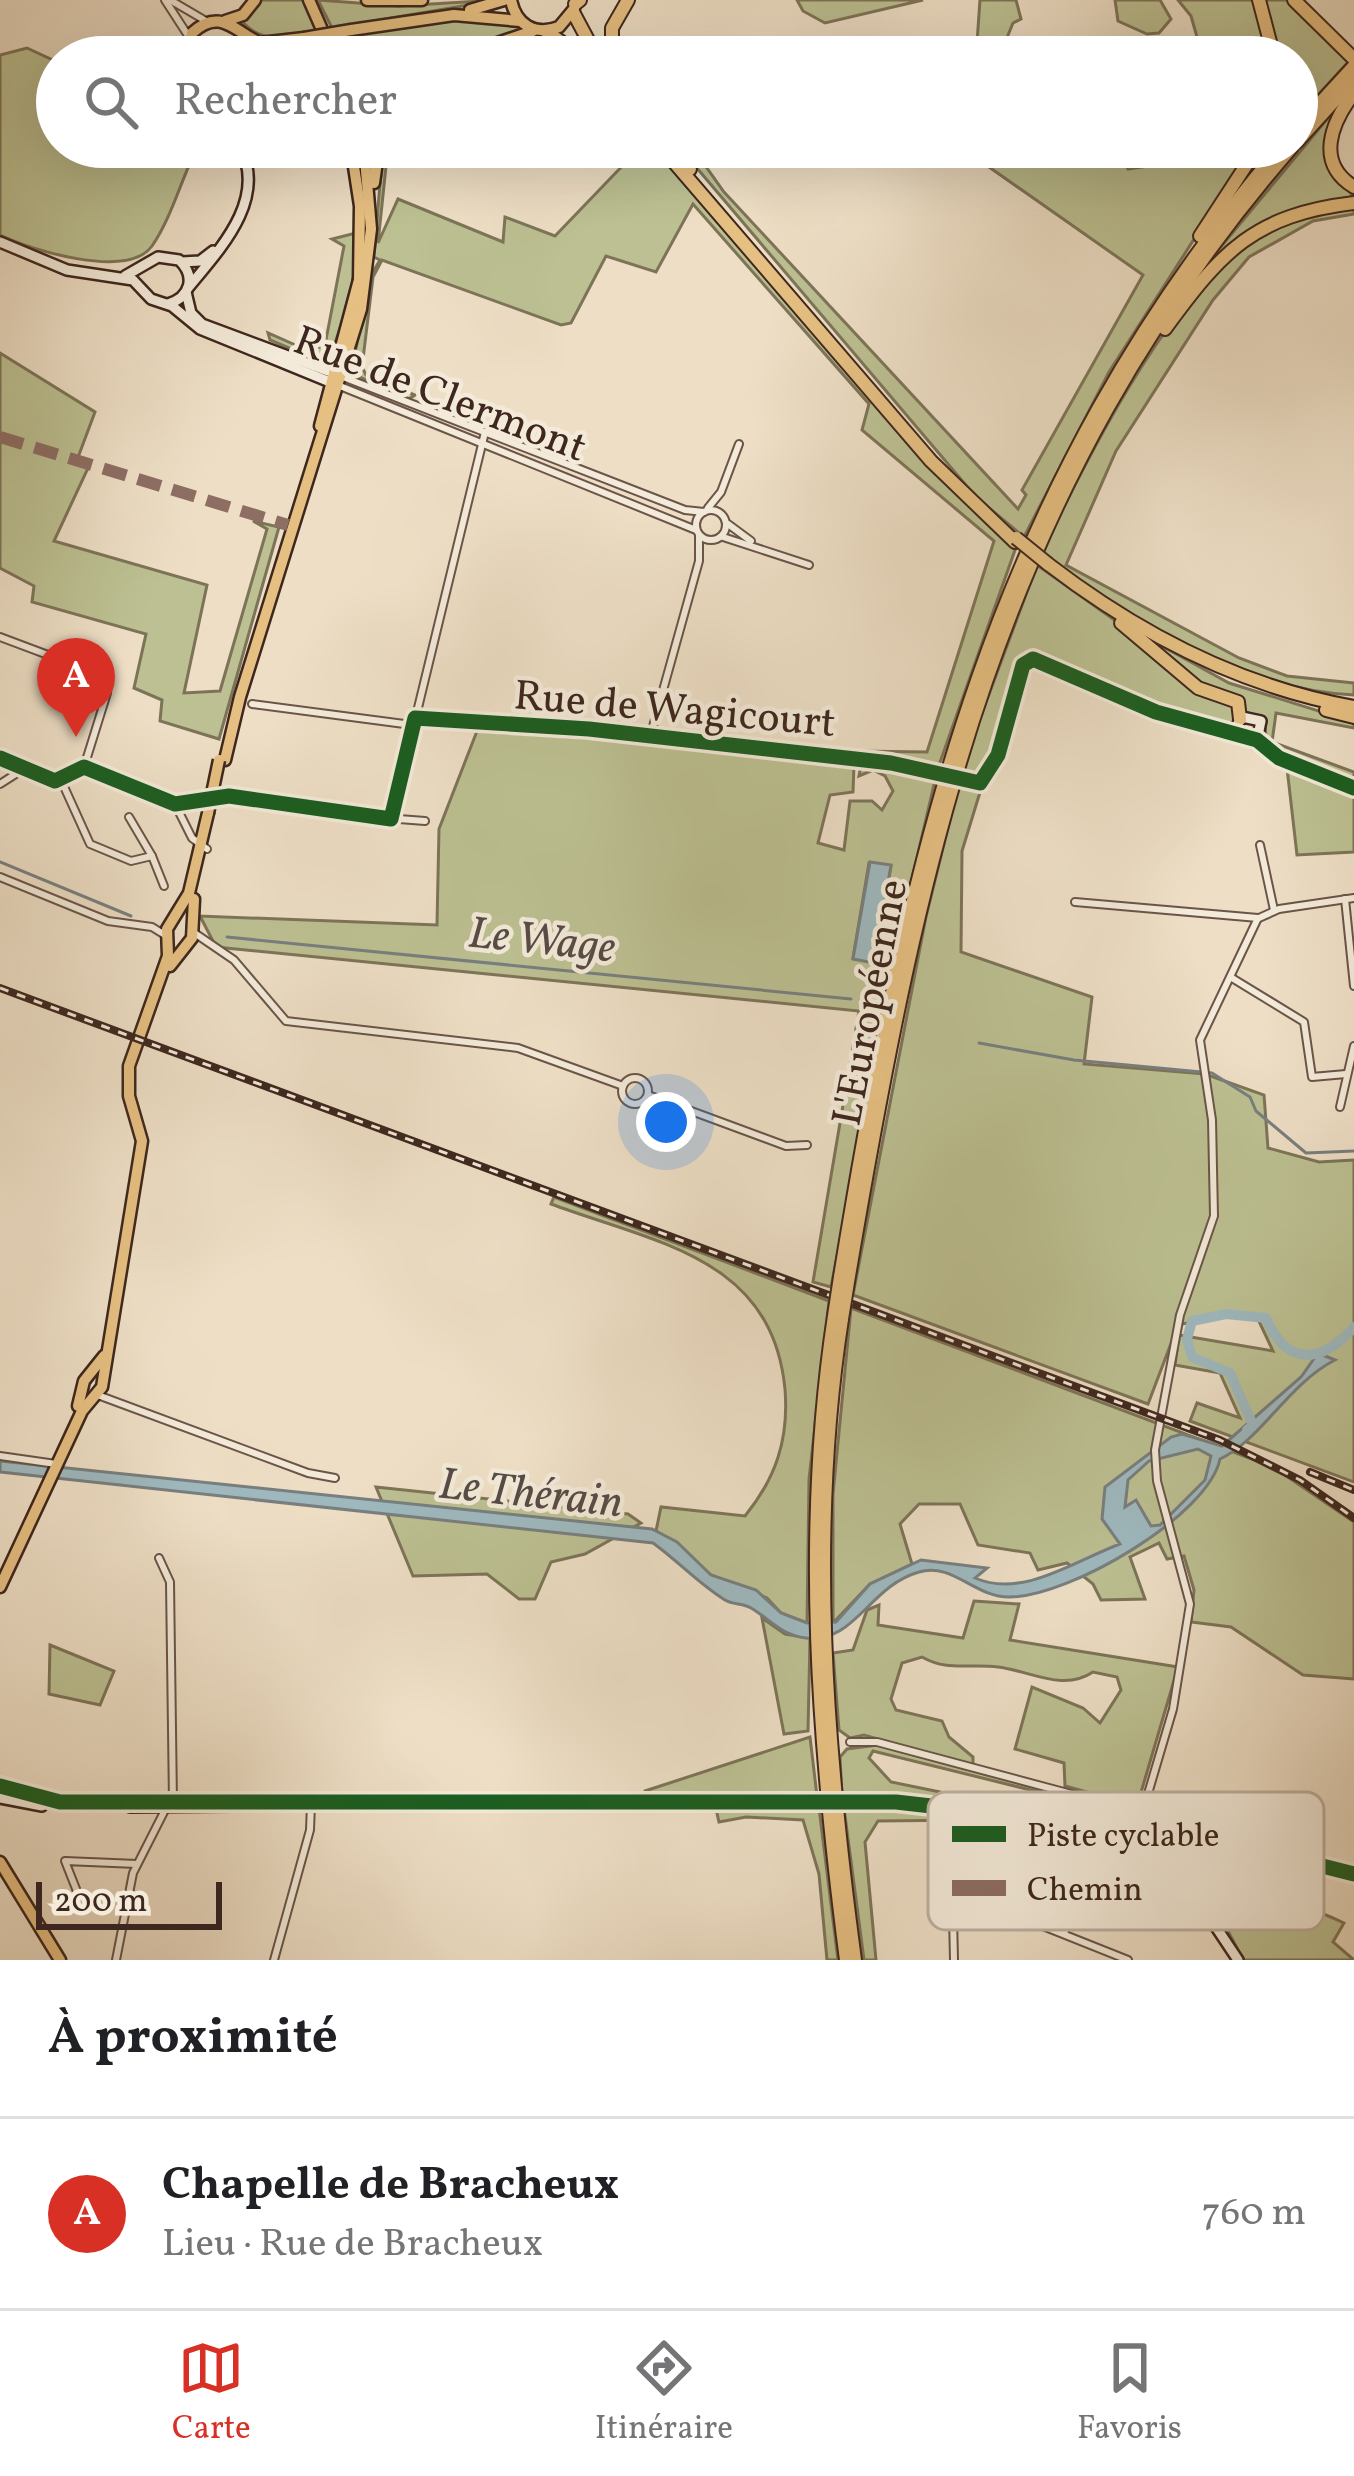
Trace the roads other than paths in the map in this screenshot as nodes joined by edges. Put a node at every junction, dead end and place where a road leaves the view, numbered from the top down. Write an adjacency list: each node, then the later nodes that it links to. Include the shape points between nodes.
1 (168, 0): 13 (street); 17 (street)
2 (255, 0): 12 (main road, via 241,17)
3 (312, 0): 22 (main road)
4 (367, 0): 5 (main road)
5 (422, 0)
6 (508, 0): 11 (main road); 14 (main road)
7 (628, 0): 26 (highway)
8 (1259, 0): 27 (highway)
9 (1298, 0): 28 (highway)
10 (576, 4): 15 (main road, via 562,26); 25 (highway)
11 (438, 16): 14 (main road); 21 (main road, bridge)
12 (224, 20): 13 (main road); 16 (main road)
13 (210, 21): 18 (main road)
14 (520, 21): 15 (main road)
15 (541, 31): 23 (main road); 24 (highway)
16 (243, 32): 19 (main road); 20 (main road)
17 (189, 36)
18 (191, 36)
19 (245, 36)
20 (250, 36)
21 (316, 36)
22 (328, 36)
23 (525, 36)
24 (549, 36)
25 (589, 36)
26 (612, 36)
27 (1268, 36)
28 (1353, 56): 31 (highway)
29 (1354, 79): 32 (highway, L'Européenne)
30 (1354, 93): 43 (highway, via 1330,147 1336,172)
31 (1318, 101)
32 (1318, 119)
33 (243, 168): 47 (street, via 241,200 213,252)
34 (248, 168): 51 (street, via 244,202 225,244)
35 (359, 168): 54 (main road, via 358,286)
36 (361, 168): 45 (main road)
37 (378, 168): 45 (main road)
38 (679, 168): 70 (highway, via 931,461)
39 (691, 168): 70 (highway, via 926,449)
40 (1245, 168): 53 (highway)
41 (1264, 168): 53 (highway, L'Européenne)
42 (1276, 168): 61 (highway, L'Européenne, via 1173,302)
43 (1354, 187)
44 (1354, 203): 61 (highway, via 1283,216 1237,243)
45 (371, 229): 56 (main road, via 365,289)
46 (0, 242): 49 (street, via 64,269)
47 (182, 262): 48 (street, via 160,256); 51 (street)
48 (144, 268): 49 (street); 50 (street)
49 (110, 276): 50 (street)
50 (143, 288): 52 (street)
51 (188, 290): 52 (street); 55 (street, Rue de Clermont, via 202,324)
52 (168, 304): 56 (street, Rue de Clermont, via 234,346)
53 (1135, 345): 113 (highway, L'Européenne, via 1046,505 963,710 912,898)
54 (341, 348): 55 (street); 56 (main road)
55 (312, 365): 56 (street, Rue de Clermont)
56 (336, 380): 57 (street, Rue de Clermont); 58 (street, Rue de Clermont); 59 (main road); 85 (main road)
57 (363, 396): 59 (street, via 343,397); 60 (street, Rue de Clermont)
58 (415, 405): 60 (street); 62 (street, Rue de Clermont)
59 (331, 412): 85 (main road)
60 (409, 415): 63 (street, Rue de Clermont)
61 (1098, 424): 113 (highway, L'Européenne, via 1015,595 958,754)
62 (485, 432): 63 (street); 66 (street, Rue de Clermont)
63 (482, 444): 68 (street, Rue de Clermont); 80 (street)
64 (739, 444): 65 (street)
65 (721, 492): 66 (street); 67 (street)
66 (705, 511): 67 (street, Rue de Clermont); 68 (street)
67 (723, 518): 69 (street); 71 (street)
68 (698, 532): 69 (street, Rue de Clermont); 72 (street)
69 (716, 539): 71 (street); 72 (street)
70 (1015, 540): 74 (highway, bridge)
71 (759, 546): 73 (street)
72 (699, 561): 82 (street)
73 (809, 565)
74 (1047, 566): 75 (highway); 77 (highway, via 1145,628 1249,679)
75 (1094, 602): 79 (highway, via 1241,682); 81 (highway, via 1198,688 1238,702)
76 (0, 637): 86 (street, via 104,676 107,693)
77 (1354, 703)
78 (252, 704): 80 (street, Rue de Wagicourt)
79 (1354, 717)
80 (414, 721): 82 (street, Rue de Wagicourt); 93 (street)
81 (1239, 726): 82 (street, Rue de Wagicourt, bridge, via 1221,734 1030,659 982,783); 83 (street, via 1246,741); 83 (street, via 1259,719)
82 (650, 736)
83 (1257, 740): 90 (street, via 1279,758)
84 (0, 758): 87 (street)
85 (222, 760): 96 (main road, bridge)
86 (84, 766): 88 (street); 91 (street)
87 (22, 770): 88 (street); 89 (street)
88 (62, 780): 97 (street, via 90,844 131,861)
89 (0, 784)
90 (1354, 788)
91 (175, 804): 93 (street, via 229,796); 96 (street)
92 (130, 817): 97 (street)
93 (391, 819): 94 (street)
94 (425, 820)
95 (1260, 845): 102 (street)
96 (204, 847): 104 (main road)
97 (152, 856): 99 (street)
98 (0, 878): 104 (street, via 113,922)
99 (164, 886)
100 (1350, 898): 102 (street); 106 (street)
101 (1075, 902): 103 (street)
102 (1274, 910): 103 (street)
103 (1258, 918): 105 (street)
104 (179, 934): 109 (street, via 240,967 292,1023 518,1048); 114 (main road, via 128,1088 142,1137)
105 (1232, 978): 108 (street, via 1304,1022 1312,1077); 125 (street, via 1201,1035 1214,1221 1180,1315 1155,1446 1190,1608)
106 (1354, 986)
107 (1354, 1046): 108 (street)
108 (1346, 1074): 111 (street)
109 (623, 1086): 110 (street, via 641,1079); 110 (street, via 631,1104)
110 (648, 1095): 112 (street, via 786,1146)
111 (1340, 1107)
112 (807, 1145)
113 (844, 1279): 142 (highway, L'Européenne, bridge, via 819,1652)
114 (95, 1386): 116 (main road); 117 (street)
115 (0, 1456): 116 (street)
116 (53, 1465): 118 (main road)
117 (335, 1478)
118 (10, 1553): 120 (main road); 121 (main road)
119 (159, 1558): 128 (street, via 170,1582)
120 (0, 1572)
121 (0, 1587)
122 (850, 1742): 124 (street, via 877,1742)
123 (0, 1786): 128 (street, via 50,1802)
124 (1063, 1792)
125 (1148, 1792)
126 (0, 1798): 128 (street, via 44,1806)
127 (311, 1802): 128 (street); 129 (street, bridge); 141 (street)
128 (171, 1803): 131 (street)
129 (928, 1807)
130 (0, 1862): 139 (main road)
131 (137, 1864): 135 (street, via 64,1861); 140 (street)
132 (1324, 1866): 134 (street)
133 (0, 1872): 139 (main road)
134 (1354, 1874)
135 (82, 1904)
136 (952, 1930): 143 (street)
137 (1218, 1930): 145 (street)
138 (1065, 1931): 144 (street)
139 (57, 1960)
140 (116, 1960)
141 (274, 1960)
142 (850, 1960)
143 (954, 1960)
144 (1128, 1960)
145 (1238, 1960)

